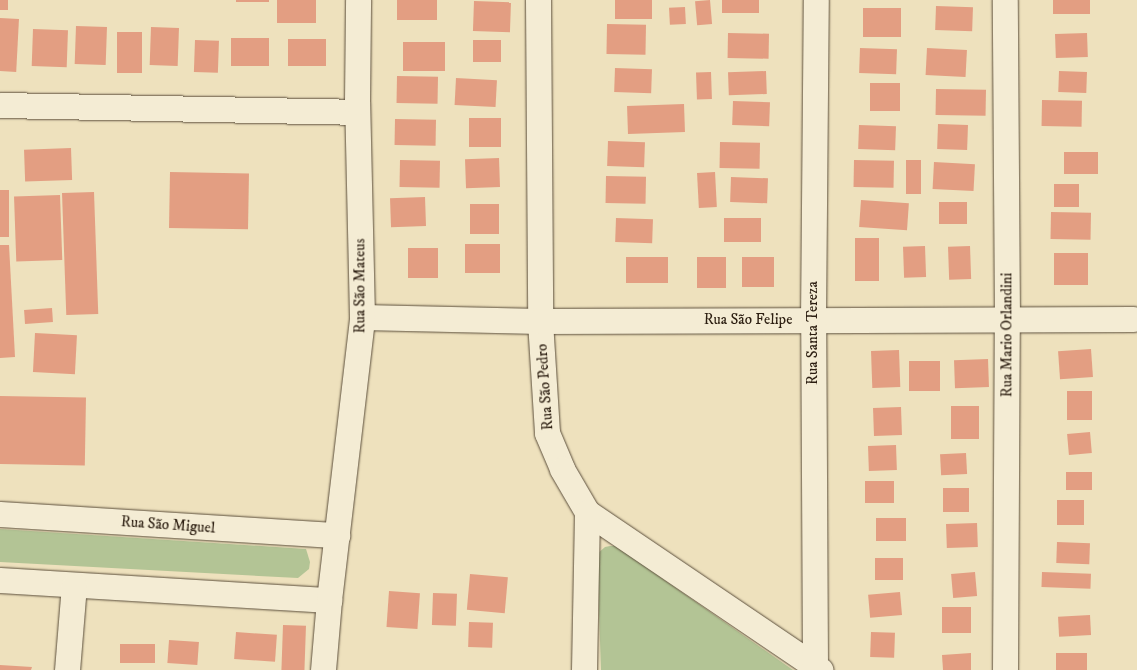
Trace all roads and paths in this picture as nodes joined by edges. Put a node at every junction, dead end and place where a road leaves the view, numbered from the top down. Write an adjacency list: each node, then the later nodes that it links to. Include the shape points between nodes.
1 (358, 0): 6 (street, Rua São Mateus)
2 (538, 0): 10 (street, Rua São Pedro)
3 (816, 0): 11 (street, Rua Santa Tereza)
4 (1006, 0): 8 (street, Rua Mario Orlandini)
5 (0, 105): 6 (street)
6 (357, 112): 7 (street, Rua São Mateus)
7 (362, 317): 10 (street, Rua São Felipe); 14 (street, Rua São Mateus)
8 (1007, 319): 9 (street, Rua São Felipe); 11 (street, Rua São Felipe); 22 (street, Rua Mario Orlandini)
9 (1133, 319)
10 (540, 320): 11 (street, Rua São Felipe); 12 (street, Rua São Pedro, via 547,433 562,469)
11 (813, 320): 18 (street, Rua Santa Tereza)
12 (587, 512): 18 (street, Rua São Pedro); 21 (street)
13 (0, 514): 14 (street, Rua São Miguel)
14 (337, 535): 17 (street, Rua São Mateus)
15 (0, 580): 16 (street)
16 (74, 585): 17 (street); 19 (street)
17 (329, 600): 20 (street, Rua São Mateus)
18 (817, 668)
19 (68, 670)
20 (323, 670)
21 (584, 670)
22 (1005, 670)

